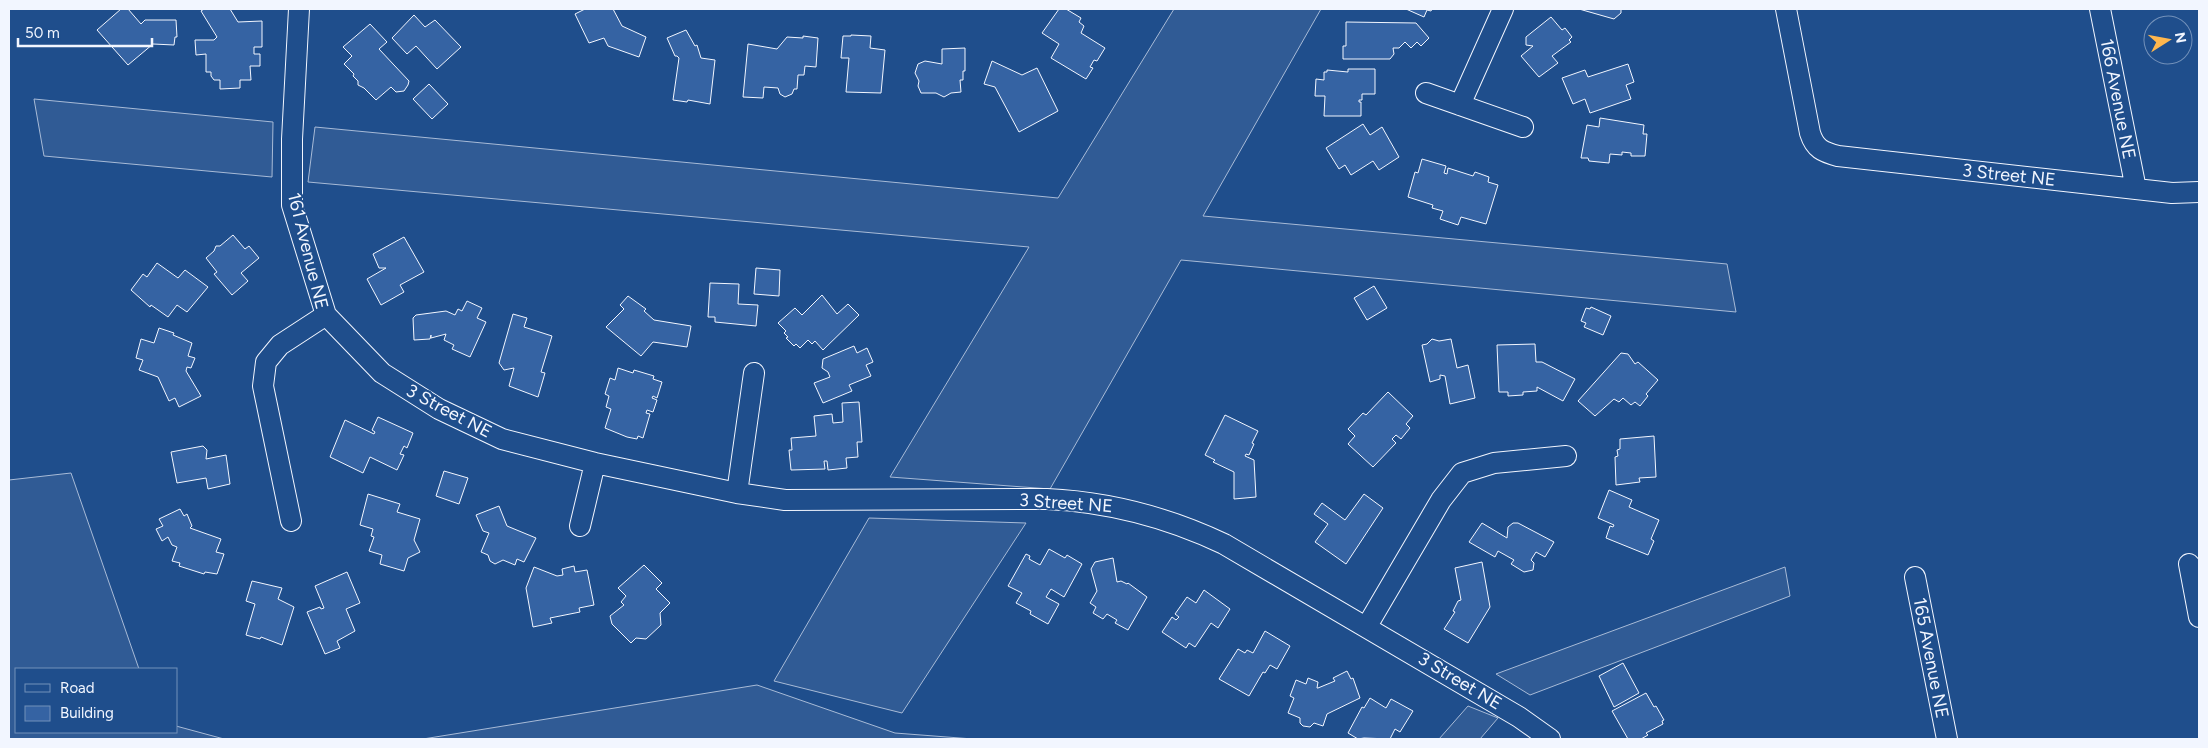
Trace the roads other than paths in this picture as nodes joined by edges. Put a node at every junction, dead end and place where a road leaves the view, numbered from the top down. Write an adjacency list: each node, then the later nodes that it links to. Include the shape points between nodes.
1 (299, 9): 10 (street, 161 Avenue NE, via 292,206)
2 (1503, 9): 6 (street)
3 (1786, 9): 8 (street, 3 Street NE, via 1810,132 1813,143 1820,150 1838,156)
4 (2100, 9): 8 (street, 166 Avenue NE)
5 (1426, 93): 6 (street)
6 (1460, 105): 7 (street)
7 (1523, 127)
8 (2136, 189): 9 (street, 3 Street NE)
9 (2199, 192)
10 (326, 315): 13 (street, 3 Street NE, via 382,373 439,409 502,439); 15 (street, 161 Avenue NE, via 280,345 266,362 263,386)
11 (754, 373): 14 (street)
12 (1566, 456): 20 (street, via 1494,463 1462,473 1441,500)
13 (595, 463): 14 (street, 3 Street NE); 16 (street)
14 (737, 493): 20 (street, 3 Street NE, via 785,500 1048,499 1121,507 1172,521 1224,544)
15 (292, 521)
16 (580, 526)
17 (2189, 564): 19 (street)
18 (1915, 577): 22 (street, 165 Avenue NE)
19 (2199, 617)
20 (1368, 626): 21 (street, 3 Street NE)
21 (1550, 739)
22 (1947, 739)

